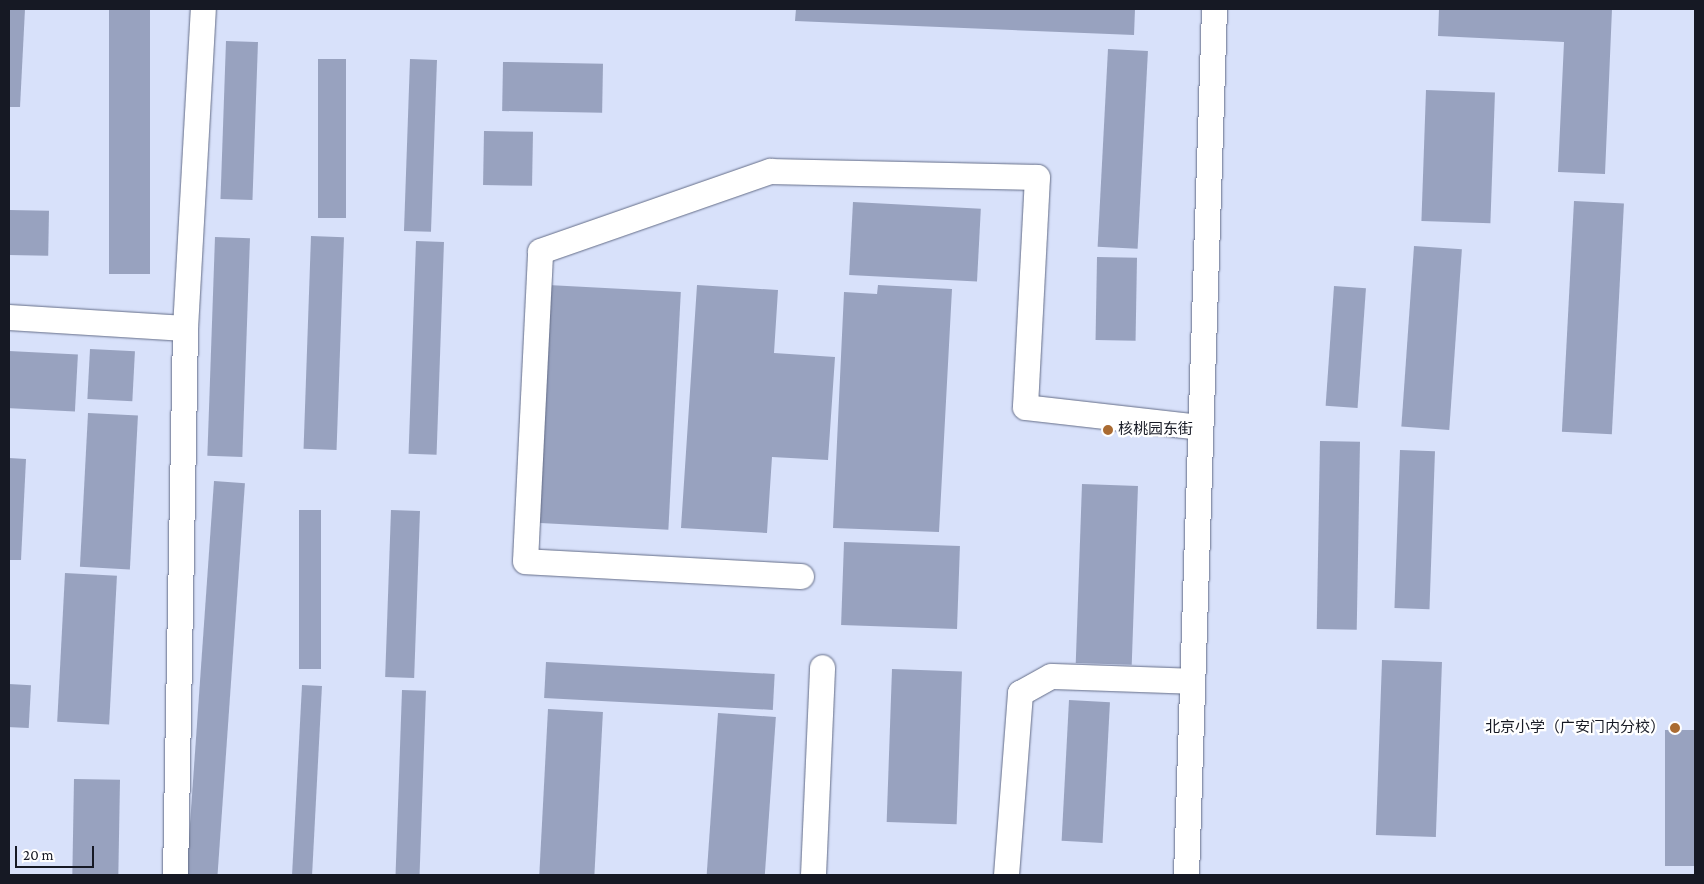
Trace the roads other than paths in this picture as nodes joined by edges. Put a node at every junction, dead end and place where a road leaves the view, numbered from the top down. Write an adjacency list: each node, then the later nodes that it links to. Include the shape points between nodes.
1 (203, 9): 4 (street)
2 (1214, 9): 5 (street)
3 (9, 317): 4 (street)
4 (185, 328): 9 (street)
5 (1200, 427): 6 (street, via 1025,408 1037,177 770,171 540,250 525,561); 8 (street)
6 (801, 576)
7 (822, 667): 10 (street)
8 (1192, 681): 11 (street, via 1051,676 1020,693); 12 (street)
9 (175, 875)
10 (813, 875)
11 (1006, 875)
12 (1186, 875)

